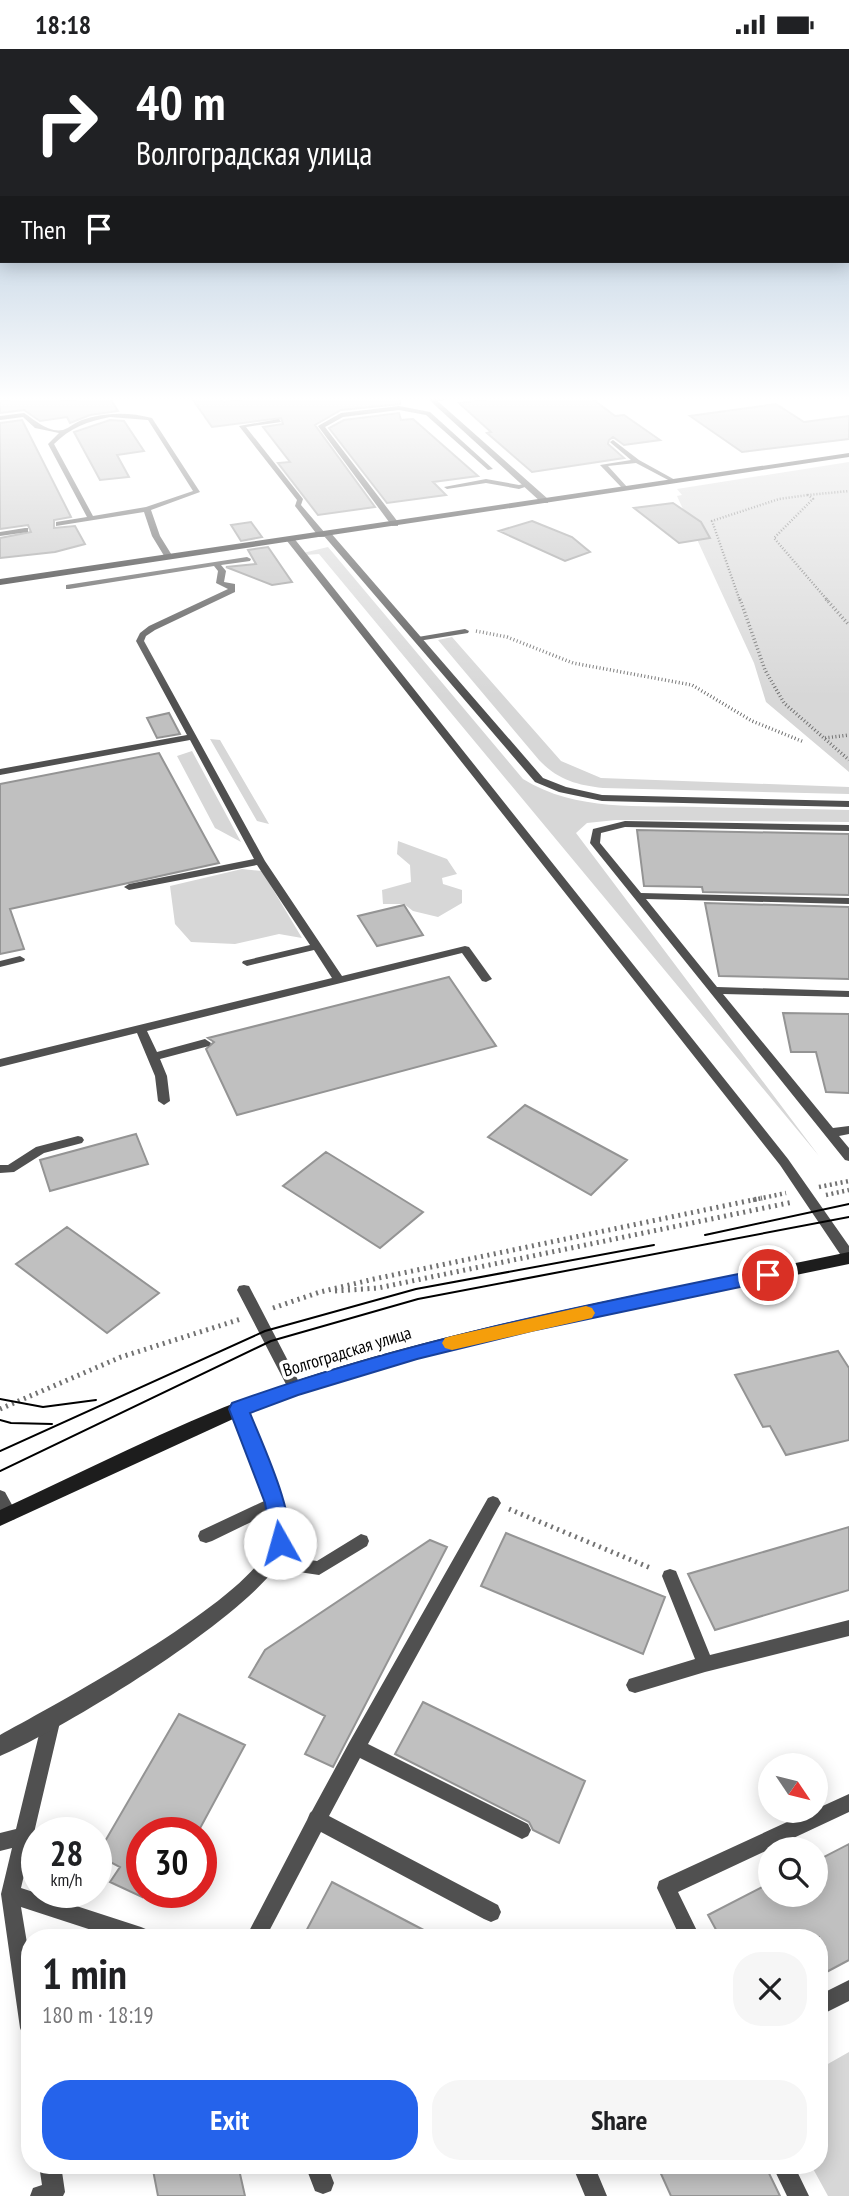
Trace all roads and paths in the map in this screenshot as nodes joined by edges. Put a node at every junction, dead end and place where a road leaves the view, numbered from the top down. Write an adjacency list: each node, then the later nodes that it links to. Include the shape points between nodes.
1 (80, 497): 11 (lane)
2 (182, 497): 10 (lane)
3 (299, 497): 16 (lane, via 297,506)
4 (375, 497): 13 (lane)
5 (540, 497): 9 (street)
6 (572, 497): 9 (street)
7 (792, 497): 32 (path, via 712,520 765,670 784,703)
8 (811, 497): 25 (path, via 774,538)
9 (545, 502): 13 (street)
10 (147, 509): 11 (lane); 18 (lane)
11 (91, 518): 12 (lane)
12 (59, 524)
13 (395, 524): 16 (street)
14 (25, 530): 15 (lane)
15 (0, 534)
16 (324, 534): 17 (street); 29 (street)
17 (290, 539): 18 (street); 63 (lane)
18 (169, 557): 19 (street)
19 (151, 559): 22 (lane); 23 (street)
20 (247, 559): 21 (lane)
21 (216, 564): 22 (lane); 31 (lane, via 222,571 220,583 232,590 152,628 140,641)
22 (160, 573): 24 (lane)
23 (0, 582)
24 (69, 587)
25 (842, 615): 26 (path); 27 (path)
26 (849, 615)
27 (849, 625)
28 (465, 631): 29 (lane); 33 (path, via 485,631 579,666 685,682 768,730)
29 (418, 639): 36 (street, via 539,780 563,790 602,798)
30 (849, 734): 32 (path)
31 (192, 737): 35 (lane); 38 (lane)
32 (824, 738): 34 (path)
33 (804, 742)
34 (849, 760)
35 (0, 772)
36 (849, 804)
37 (849, 828): 40 (lane, via 625,824 596,831 594,843)
38 (260, 861): 39 (lane); 42 (lane)
39 (130, 887)
40 (639, 896): 41 (lane); 48 (lane)
41 (849, 901)
42 (315, 947): 44 (lane); 47 (lane)
43 (20, 959): 45 (lane)
44 (247, 963)
45 (0, 964)
46 (486, 979): 47 (lane, via 465,949)
47 (339, 980): 50 (lane)
48 (716, 990): 49 (lane); 56 (lane)
49 (849, 994)
50 (141, 1029): 52 (lane); 53 (lane)
51 (205, 1043): 52 (lane)
52 (153, 1057): 54 (lane)
53 (0, 1063)
54 (164, 1101)
55 (849, 1130): 56 (lane)
56 (831, 1133): 58 (lane); 59 (lane)
57 (78, 1140): 60 (lane, via 40,1150)
58 (849, 1146)
59 (849, 1157)
60 (0, 1169)
61 (849, 1181): 63 (path)
62 (849, 1190): 63 (path)
63 (806, 1194): 64 (lane); 66 (path); 66 (path, via 378,1287)
64 (849, 1257): 68 (street, Волгоградская улица, via 531,1324)
65 (244, 1290): 67 (lane)
66 (320, 1293): 67 (path)
67 (256, 1314): 68 (lane); 69 (path, via 121,1357)
68 (295, 1388): 70 (street, Волгоградская улица)
69 (0, 1409)
70 (239, 1409): 72 (street); 74 (street, Волгоградская улица)
71 (0, 1497): 74 (lane)
72 (275, 1503): 75 (lane); 77 (street, via 280,1543)
73 (493, 1503): 78 (path); 84 (lane)
74 (4, 1516)
75 (206, 1536)
76 (361, 1541): 77 (lane, via 319,1568)
77 (272, 1561): 82 (street, via 197,1629)
78 (670, 1576): 80 (lane)
79 (849, 1628): 80 (lane)
80 (705, 1664): 81 (lane)
81 (635, 1685)
82 (52, 1718): 83 (street); 86 (lane)
83 (0, 1746)
84 (356, 1747): 87 (lane); 88 (lane)
85 (849, 1803): 96 (lane, via 666,1888)
86 (28, 1817)
87 (316, 1819): 93 (lane); 95 (lane)
88 (522, 1830)
89 (21, 1837): 90 (lane)
90 (0, 1842)
91 (21, 1845): 92 (lane)
92 (10, 1894): 94 (lane); 97 (lane)
93 (491, 1912)
94 (117, 1929)
95 (260, 1929)
96 (686, 1929)
97 (21, 1968)
98 (849, 1990): 99 (lane)
99 (828, 2001)
100 (51, 2174): 103 (lane, via 54,2192)
101 (587, 2174): 104 (lane)
102 (787, 2174): 105 (lane)
103 (41, 2196)
104 (596, 2196)
105 (798, 2196)

